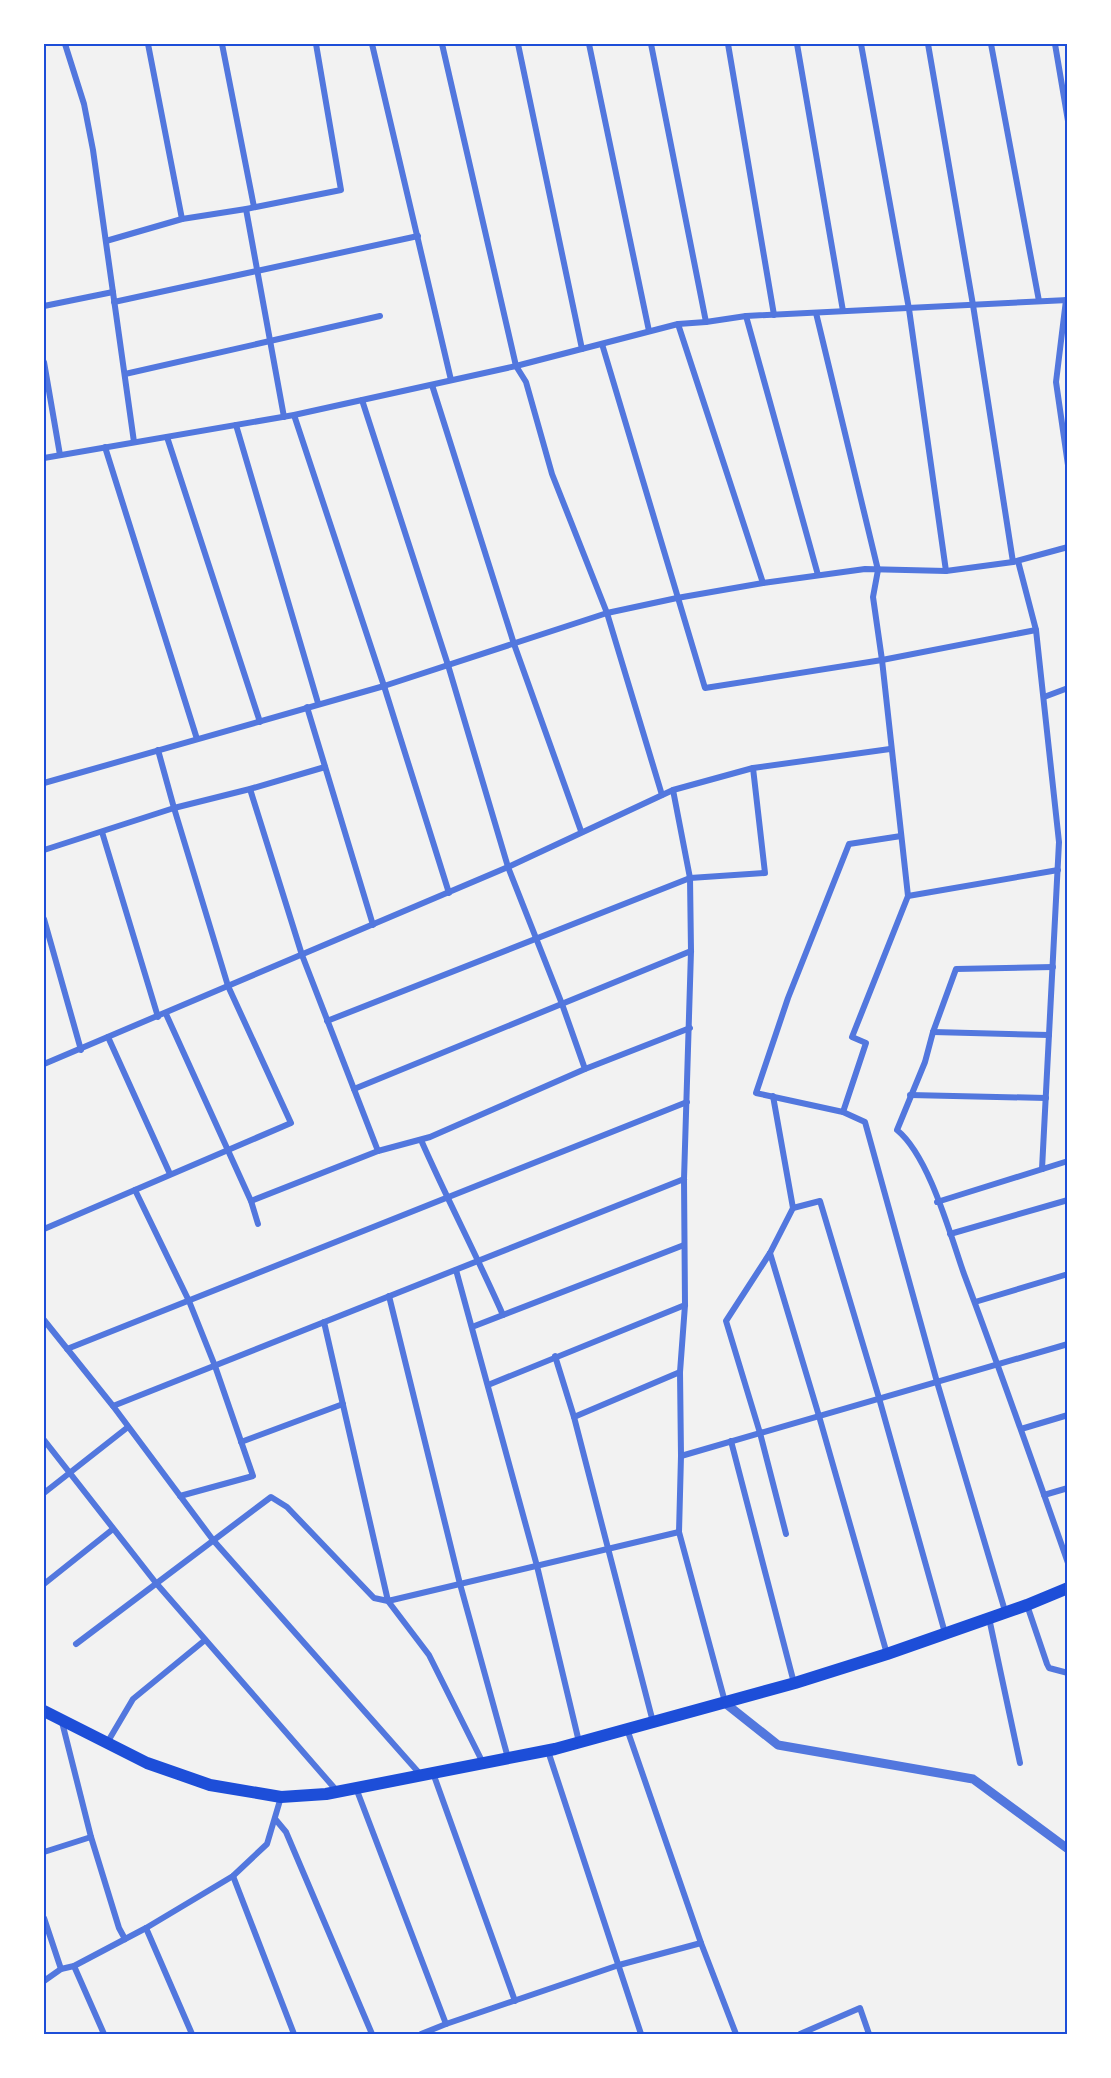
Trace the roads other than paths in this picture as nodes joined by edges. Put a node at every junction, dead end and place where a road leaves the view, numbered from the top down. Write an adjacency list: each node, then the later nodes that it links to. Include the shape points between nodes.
1 (65, 44): 21 (street, via 84,104)
2 (148, 44): 19 (street)
3 (222, 44): 17 (street)
4 (316, 44): 17 (street, via 341,189)
5 (372, 44): 20 (street)
6 (442, 44): 42 (street)
7 (518, 44): 40 (street)
8 (588, 44): 37 (street)
9 (651, 44): 35 (street)
10 (728, 44): 32 (street)
11 (796, 44): 30 (street)
12 (861, 44): 29 (street)
13 (928, 44): 27 (street)
14 (991, 44): 25 (street)
15 (1055, 44): 16 (street)
16 (1068, 121)
17 (254, 207): 18 (street)
18 (246, 209): 19 (street); 22 (street)
19 (182, 219): 21 (street)
20 (418, 236): 22 (street); 44 (street)
21 (106, 241): 23 (street)
22 (257, 271): 26 (street); 38 (street)
23 (113, 292): 26 (street); 28 (street)
24 (1067, 300): 25 (street); 55 (street, via 1056,382)
25 (1039, 301): 27 (street)
26 (114, 302): 43 (street)
27 (973, 305): 29 (street); 57 (street)
28 (44, 306)
29 (909, 309): 30 (street); 59 (street)
30 (843, 311): 31 (street)
31 (816, 313): 32 (street); 58 (street)
32 (774, 315): 34 (street)
33 (380, 316): 38 (street)
34 (746, 316): 35 (street); 60 (street)
35 (706, 322): 36 (street)
36 (678, 324): 37 (street); 61 (street)
37 (650, 331): 39 (street)
38 (271, 340): 43 (street); 48 (street)
39 (602, 344): 40 (street); 62 (street)
40 (582, 349): 42 (street)
41 (44, 362): 53 (street)
42 (516, 366): 44 (street); 63 (street, via 526,382 552,474)
43 (125, 374): 51 (street)
44 (451, 380): 45 (street)
45 (432, 385): 46 (street); 65 (street)
46 (362, 400): 47 (street); 67 (street)
47 (294, 415): 48 (street); 68 (street)
48 (284, 417): 49 (street)
49 (236, 425): 50 (street); 71 (street)
50 (167, 437): 51 (street); 73 (street)
51 (134, 442): 52 (street)
52 (105, 447): 53 (street); 74 (street)
53 (60, 455): 54 (street)
54 (44, 458)
55 (1068, 465)
56 (1068, 547): 57 (street)
57 (1015, 562): 59 (street); 64 (street)
58 (878, 570): 59 (street); 60 (street); 66 (street, via 873,597)
59 (946, 571)
60 (818, 575): 61 (street)
61 (763, 582): 62 (street)
62 (677, 598): 63 (street); 66 (street, via 705,688)
63 (607, 613): 65 (street); 82 (street)
64 (1036, 630): 66 (street); 70 (street)
65 (514, 644): 67 (street); 84 (street)
66 (882, 660): 75 (street)
67 (448, 665): 68 (street); 90 (street)
68 (384, 686): 71 (street); 93 (street)
69 (1068, 688): 70 (street)
70 (1044, 697): 88 (street)
71 (318, 703): 72 (street)
72 (306, 707): 73 (street); 77 (street)
73 (260, 722): 74 (street)
74 (197, 739): 76 (street)
75 (890, 749): 78 (street); 86 (street)
76 (158, 750): 79 (street); 83 (street)
77 (325, 767): 80 (street); 96 (street)
78 (753, 768): 81 (street); 92 (street, via 765,873)
79 (44, 783)
80 (250, 789): 83 (street); 99 (street)
81 (674, 790): 82 (street); 92 (street)
82 (662, 795): 84 (street)
83 (174, 808): 85 (street); 101 (street)
84 (581, 831): 90 (street)
85 (102, 832): 89 (street); 104 (street)
86 (901, 837): 94 (street); 115 (street, via 849,843 788,998 756,1093)
87 (1068, 839): 88 (street)
88 (1059, 842): 91 (street)
89 (44, 850)
90 (508, 867): 93 (street); 97 (street)
91 (1058, 870): 94 (street); 100 (street)
92 (690, 878): 97 (street); 98 (street)
93 (449, 892): 96 (street)
94 (908, 896): 118 (street, via 852,1037 866,1043)
95 (44, 919): 110 (street)
96 (373, 925): 99 (street)
97 (537, 939): 102 (street); 105 (street)
98 (691, 951): 102 (street); 106 (street)
99 (302, 955): 101 (street); 105 (street)
100 (1053, 967): 107 (street, via 956,969); 108 (street)
101 (228, 986): 103 (street); 120 (street, via 291,1122)
102 (562, 1004): 112 (street); 113 (street)
103 (166, 1014): 104 (street); 120 (street)
104 (158, 1017): 109 (street)
105 (327, 1021): 113 (street)
106 (690, 1028): 112 (street); 117 (street)
107 (933, 1032): 108 (street); 114 (street)
108 (1049, 1035): 116 (street)
109 (108, 1037): 110 (street); 124 (street)
110 (81, 1050): 111 (street)
111 (44, 1064)
112 (585, 1069): 119 (street)
113 (354, 1089): 121 (street)
114 (910, 1095): 116 (street); 130 (street, via 897,1130 908,1140 926,1170)
115 (773, 1096): 118 (street); 131 (street)
116 (1046, 1098): 123 (street)
117 (687, 1102): 125 (street); 127 (street)
118 (843, 1112): 154 (street, via 865,1122)
119 (421, 1140): 121 (street); 127 (street)
120 (226, 1150): 124 (street); 129 (street)
121 (378, 1152): 129 (street)
122 (1068, 1161): 123 (street)
123 (1042, 1169): 130 (street)
124 (170, 1174): 126 (street)
125 (684, 1179): 135 (street); 137 (street)
126 (135, 1190): 133 (street); 141 (street)
127 (446, 1196): 137 (street); 141 (street)
128 (1068, 1200): 134 (street)
129 (251, 1201): 132 (street)
130 (938, 1202): 134 (street)
131 (793, 1208): 136 (street); 156 (street, via 820,1202)
132 (258, 1224)
133 (44, 1229)
134 (950, 1234): 142 (street)
135 (684, 1245): 143 (street); 144 (street)
136 (770, 1253): 160 (street); 164 (street, via 726,1321)
137 (479, 1261): 138 (street); 144 (street)
138 (456, 1270): 140 (street); 147 (street)
139 (1068, 1274): 142 (street)
140 (389, 1296): 146 (street); 183 (street)
141 (189, 1301): 149 (street); 152 (street)
142 (975, 1302): 151 (street)
143 (685, 1305): 150 (street); 153 (street)
144 (503, 1315): 147 (street)
145 (44, 1320): 149 (street)
146 (324, 1322): 152 (street); 157 (street)
147 (472, 1327): 155 (street)
148 (1068, 1344): 151 (street)
149 (67, 1349): 158 (street)
150 (555, 1356): 155 (street); 161 (street)
151 (998, 1364): 154 (street); 163 (street)
152 (215, 1366): 158 (street); 166 (street)
153 (680, 1372): 161 (street); 168 (street)
154 (937, 1382): 156 (street); 187 (street)
155 (488, 1385): 180 (street)
156 (879, 1398): 160 (street); 189 (street)
157 (343, 1404): 166 (street); 185 (street)
158 (113, 1406): 162 (street)
159 (1068, 1415): 163 (street)
160 (819, 1416): 164 (street); 192 (street)
161 (574, 1417): 178 (street)
162 (128, 1427): 169 (street); 173 (street)
163 (1021, 1429): 172 (street)
164 (760, 1433): 167 (street); 176 (street)
165 (44, 1440): 169 (street)
166 (241, 1442): 173 (street, via 253,1476)
167 (731, 1442): 168 (street); 194 (street)
168 (681, 1456): 175 (street)
169 (70, 1474): 171 (street); 174 (street)
170 (1068, 1488): 172 (street)
171 (44, 1493)
172 (1044, 1495): 179 (street)
173 (180, 1496): 177 (street)
174 (113, 1529): 181 (street); 182 (street)
175 (679, 1532): 178 (street); 195 (street)
176 (786, 1534)
177 (213, 1540): 181 (street); 185 (street, via 271,1497 287,1507 374,1598); 206 (street)
178 (606, 1549): 180 (street); 198 (street)
179 (1068, 1563)
180 (537, 1566): 183 (street); 200 (street)
181 (156, 1583): 190 (street); 191 (street)
182 (44, 1584)
183 (460, 1584): 185 (street); 203 (street)
184 (1068, 1588): 186 (main road)
185 (388, 1601): 204 (street, via 429,1655)
186 (1027, 1605): 187 (main road); 193 (street, via 1049,1668)
187 (1005, 1611): 188 (main road)
188 (989, 1617): 189 (main road); 205 (street)
189 (945, 1633): 192 (main road)
190 (205, 1640): 201 (street, via 133,1699); 208 (street)
191 (76, 1644)
192 (887, 1654): 194 (main road)
193 (1068, 1673)
194 (795, 1683): 195 (main road)
195 (725, 1702): 198 (main road); 212 (street, via 778,1745 973,1779)
196 (44, 1712): 197 (main road)
197 (62, 1721): 201 (main road); 211 (street)
198 (653, 1722): 199 (main road)
199 (627, 1729): 200 (main road); 218 (street)
200 (579, 1742): 202 (main road)
201 (106, 1744): 209 (main road, via 210,1785)
202 (548, 1750): 203 (main road); 219 (street)
203 (508, 1758): 204 (main road)
204 (483, 1763): 206 (main road)
205 (1020, 1763)
206 (427, 1774): 207 (main road); 223 (street)
207 (356, 1788): 208 (main road); 224 (street)
208 (337, 1791): 209 (main road)
209 (281, 1797): 210 (street)
210 (276, 1820): 214 (street, via 267,1844); 228 (street, via 286,1832)
211 (91, 1837): 213 (street); 217 (street)
212 (1068, 1849)
213 (44, 1852)
214 (233, 1876): 216 (street); 227 (street)
215 (44, 1918): 221 (street)
216 (146, 1928): 217 (street); 226 (street)
217 (125, 1940): 220 (street)
218 (701, 1943): 219 (street); 231 (street)
219 (618, 1965): 223 (street); 230 (street)
220 (75, 1966): 221 (street); 225 (street)
221 (61, 1970): 222 (street)
222 (44, 1981)
223 (515, 2001): 224 (street)
224 (446, 2024): 229 (street)
225 (104, 2034)
226 (192, 2034)
227 (294, 2034)
228 (372, 2034)
229 (421, 2034)
230 (641, 2034)
231 (736, 2034)
232 (800, 2034): 233 (street, via 860,2008)
233 (869, 2034)

